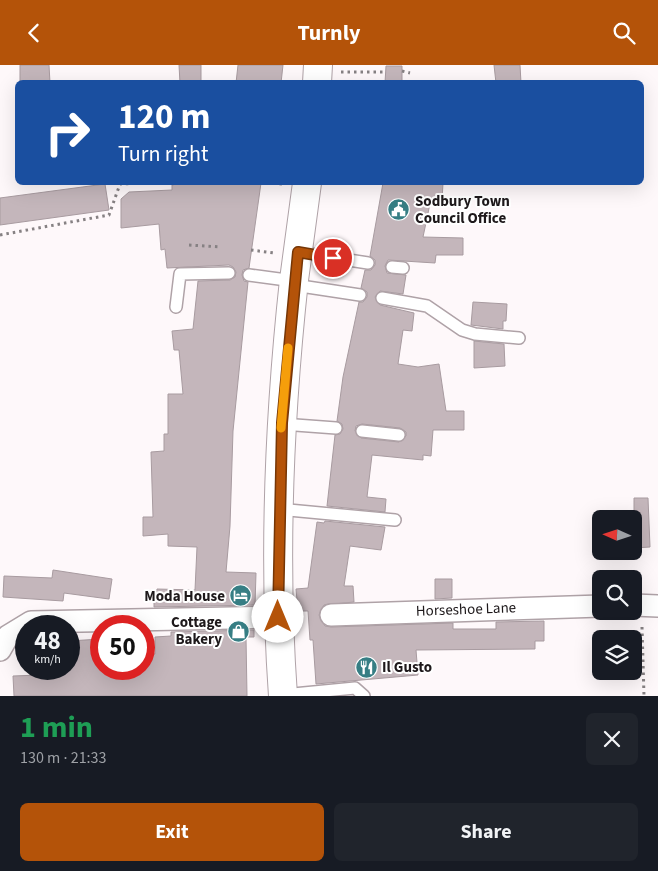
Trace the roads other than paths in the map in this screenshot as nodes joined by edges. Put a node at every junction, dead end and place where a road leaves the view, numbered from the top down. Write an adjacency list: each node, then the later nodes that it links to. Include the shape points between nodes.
1 (307, 185): 2 (main road)
2 (298, 252): 3 (lane); 6 (main road)
3 (368, 263)
4 (229, 273): 9 (lane, via 180,274)
5 (249, 275): 6 (lane)
6 (294, 283): 7 (lane); 11 (main road)
7 (360, 295)
8 (382, 298): 10 (lane, via 426,306 462,330 475,334)
9 (176, 307)
10 (520, 338)
11 (282, 423): 12 (lane); 15 (main road)
12 (336, 428)
13 (362, 431): 14 (lane)
14 (399, 435)
15 (278, 509): 16 (lane); 19 (main road)
16 (395, 520)
17 (592, 606): 18 (street, Horseshoe Lane)
18 (331, 615)
19 (278, 617): 20 (street, via 31,622 8,636); 21 (main road)
20 (0, 650)
21 (283, 695): 22 (lane, via 355,688)
22 (364, 696)

